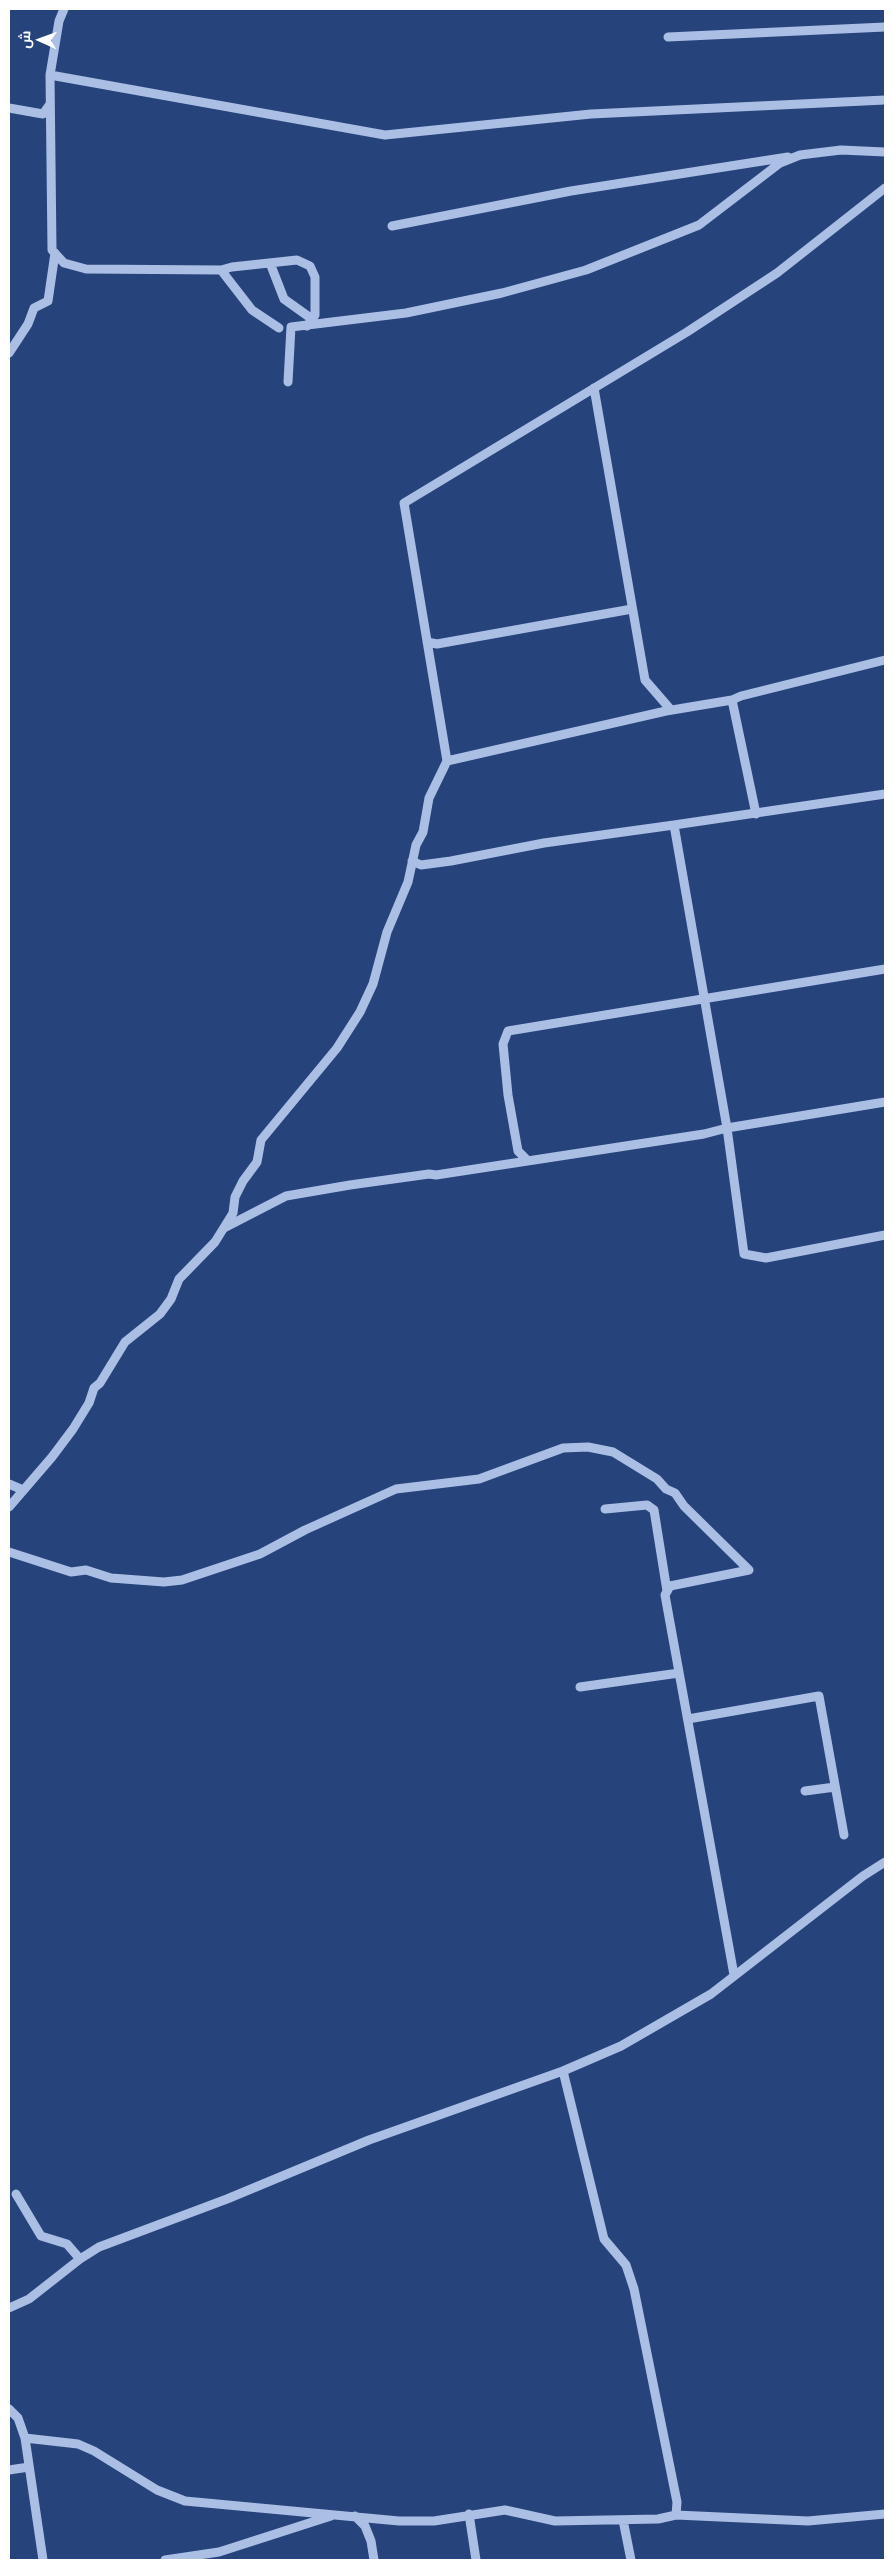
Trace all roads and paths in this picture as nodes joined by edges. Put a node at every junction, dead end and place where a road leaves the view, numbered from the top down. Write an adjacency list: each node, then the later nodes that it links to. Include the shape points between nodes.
1 (64, 9): 4 (street)
2 (885, 27): 3 (street)
3 (668, 37)
4 (50, 75): 5 (street, via 385,135 591,114); 6 (street)
5 (885, 100)
6 (50, 104): 7 (street, via 43,114); 12 (street, via 52,250)
7 (9, 108)
8 (885, 152): 9 (street, via 841,150)
9 (800, 154): 11 (street, via 571,191); 15 (street, via 780,163 698,225 586,270 502,293 406,313)
10 (885, 188): 19 (street, via 777,273)
11 (392, 226)
12 (55, 253): 14 (street, via 64,263 86,269); 17 (street, via 48,300 34,308 28,324)
13 (270, 263): 14 (street); 15 (street, via 284,299); 15 (street, via 297,260 310,266 316,277 315,315)
14 (221, 270): 16 (street, via 252,310)
15 (309, 322): 18 (street, via 291,327)
16 (279, 328)
17 (9, 353)
18 (288, 382)
19 (594, 388): 20 (street); 21 (street, via 404,503)
20 (632, 609): 21 (street, via 437,644); 24 (street, via 645,680)
21 (427, 642): 25 (street)
22 (885, 660): 23 (street)
23 (732, 700): 24 (street); 27 (street)
24 (671, 710): 25 (street)
25 (447, 762): 29 (street, via 429,798 423,832)
26 (885, 794): 27 (street)
27 (756, 814): 28 (street)
28 (674, 825): 29 (street, via 544,843 451,861 420,865); 31 (street)
29 (412, 861): 35 (street, via 408,882 387,932 373,984 360,1012 337,1048 261,1140 257,1162 243,1182 235,1198 234,1213)
30 (885, 969): 31 (street)
31 (705, 998): 33 (street); 34 (street, via 508,1031 502,1044 509,1104 518,1151)
32 (885, 1102): 33 (street)
33 (727, 1128): 34 (street); 36 (street, via 744,1254 766,1258)
34 (528, 1161): 35 (street, via 286,1196)
35 (224, 1228): 38 (street, via 215,1242 179,1279 171,1299 160,1314 125,1342 94,1388 73,1429)
36 (885, 1235)
37 (9, 1484): 38 (street)
38 (22, 1490): 39 (street)
39 (9, 1506)
40 (605, 1509): 42 (street, via 646,1505 654,1510)
41 (9, 1552): 42 (street, via 72,1572 86,1570 111,1578 164,1582 182,1580 260,1554 396,1489 479,1479 562,1448 588,1447 613,1452 675,1492 684,1506 749,1570 670,1586)
42 (667, 1591): 43 (street, via 665,1595)
43 (679, 1673): 44 (street); 45 (street)
44 (580, 1687)
45 (688, 1719): 46 (street, via 819,1696); 50 (street)
46 (835, 1787): 47 (street); 48 (street)
47 (805, 1791)
48 (844, 1836)
49 (885, 1862): 50 (street)
50 (734, 1975): 51 (street, via 711,1994 621,2046)
51 (563, 2071): 53 (street, via 369,2140 227,2199 99,2247); 62 (street, via 604,2239 626,2265 634,2289 677,2502)
52 (16, 2194): 53 (street, via 41,2236 67,2244)
53 (80, 2258): 54 (street, via 29,2299)
54 (9, 2308)
55 (9, 2409): 56 (street, via 18,2418)
56 (25, 2438): 57 (street); 59 (street, via 78,2444 157,2490 185,2501)
57 (29, 2467): 58 (street); 65 (street)
58 (9, 2470)
59 (336, 2514): 63 (street); 66 (street, via 219,2552)
60 (469, 2514): 63 (street, via 434,2521); 64 (street, via 505,2510 555,2521); 68 (street)
61 (885, 2514): 62 (street, via 808,2521)
62 (676, 2515): 64 (street)
63 (356, 2516): 67 (street, via 365,2526)
64 (623, 2520): 69 (street)
65 (43, 2560)
66 (165, 2560)
67 (374, 2560)
68 (476, 2560)
69 (631, 2560)

